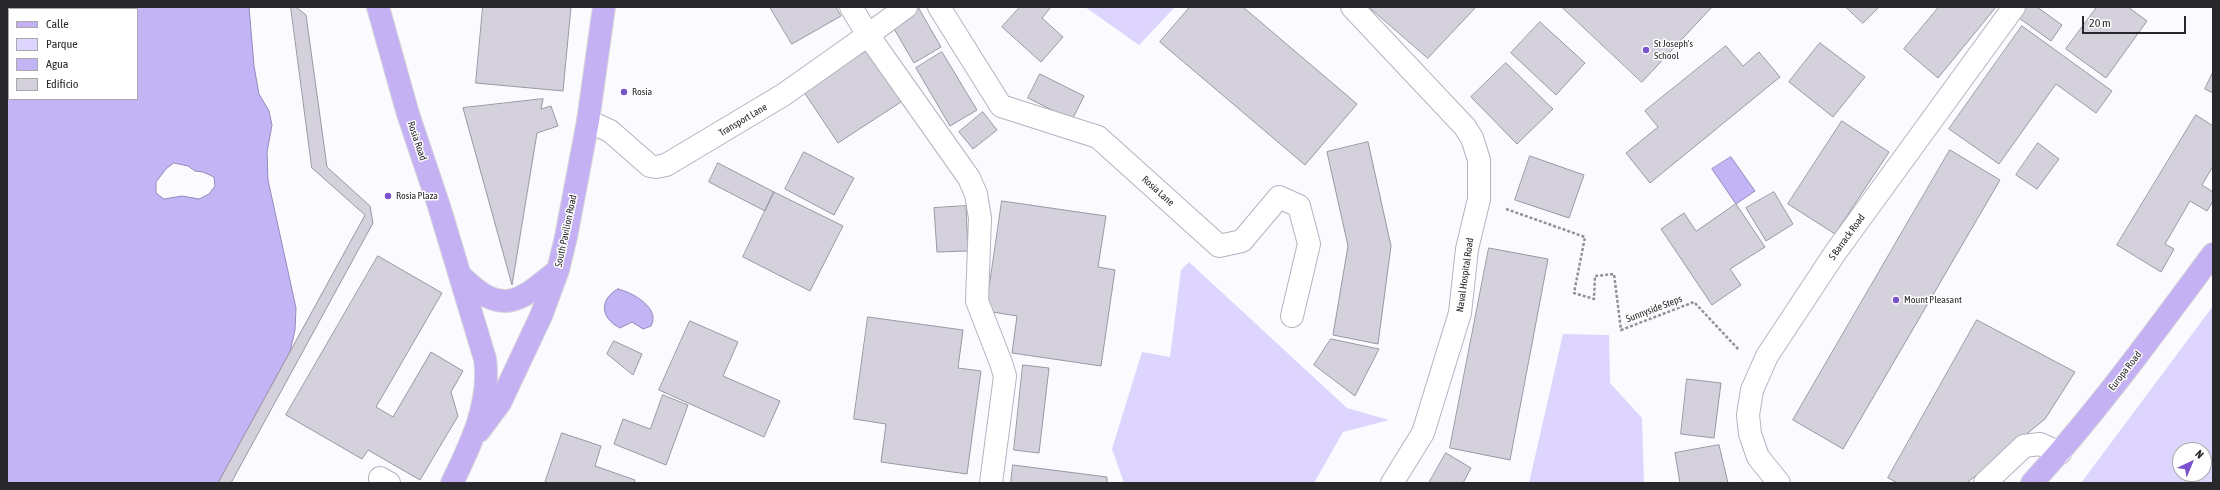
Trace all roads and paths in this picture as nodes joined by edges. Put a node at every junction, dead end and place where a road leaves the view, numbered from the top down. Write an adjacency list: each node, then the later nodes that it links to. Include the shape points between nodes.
1 (378, 7): 13 (main road, Rosia Road, via 408,114)
2 (604, 7): 9 (main road, South Pavilion Road)
3 (851, 7): 8 (street)
4 (906, 7): 8 (street, Transport Lane)
5 (939, 7): 14 (street, Rosia Lane, via 1001,106 1098,138 1219,246 1242,241 1279,197 1299,206 1309,244)
6 (1352, 7): 10 (street, Naval Hospital Road, via 1472,138 1479,160)
7 (2014, 7): 15 (street, S Barrack Road, via 1835,253 1781,333)
8 (868, 35): 9 (street, Transport Lane, via 783,95 666,165 656,168 650,166 610,131); 19 (street, via 969,178 976,194 980,218 977,301 1005,376)
9 (588, 121): 12 (main road, South Pavilion Road)
10 (1479, 199): 15 (path, Sunnyside Steps, via 1585,237 1574,292 1594,299 1595,276 1614,274 1621,330 1694,302); 20 (street, Naval Hospital Road, via 1467,249 1460,313 1423,433)
11 (2213, 254): 17 (main road, Europa Road, via 2127,370)
12 (558, 270): 13 (main road, Rosia Road, via 523,297 510,301 486,298 476,292); 16 (main road, South Pavilion Road, via 541,316 500,402)
13 (460, 275): 16 (main road, Rosia Road, via 483,348 487,372)
14 (1292, 316)
15 (1760, 372): 21 (street, S Barrack Road, via 1750,400 1750,434 1758,458)
16 (474, 437): 18 (main road, Rosia Road)
17 (2060, 453): 22 (street, via 2040,444 2024,446); 23 (main road, Europa Road)
18 (452, 483)
19 (991, 483)
20 (1392, 483)
21 (1779, 483)
22 (1985, 483)
23 (2032, 483)

